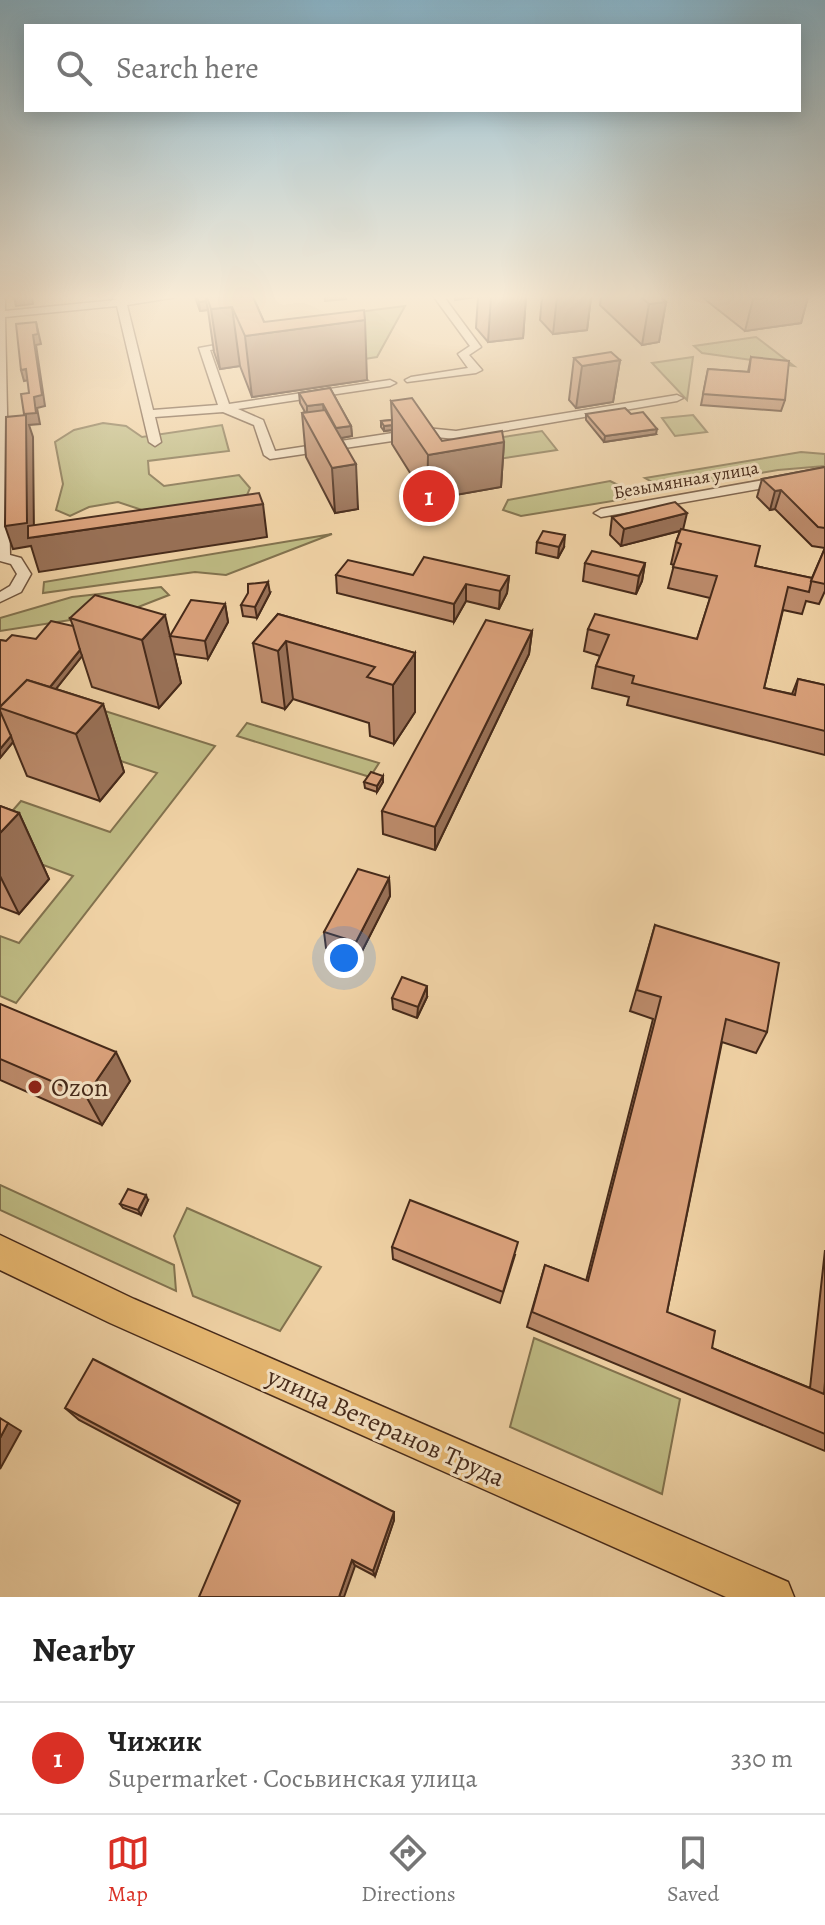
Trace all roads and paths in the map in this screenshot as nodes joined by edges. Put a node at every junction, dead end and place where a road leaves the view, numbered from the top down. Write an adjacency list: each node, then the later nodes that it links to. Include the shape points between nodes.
1 (1, 372): 13 (street, via 3,557 16,561 24,574)
2 (139, 372): 9 (street)
3 (212, 372): 8 (street)
4 (466, 372): 5 (street)
5 (411, 380)
6 (390, 383): 8 (street)
7 (677, 398): 8 (street, via 456,435 426,432 270,455 259,423)
8 (225, 408): 9 (street)
9 (149, 414): 10 (street)
10 (155, 442)
11 (825, 473): 12 (street, Безымянная улица)
12 (601, 513)
13 (2, 598)
14 (0, 1252): 15 (main road, улица Ветеранов Труда, via 122,1311)
15 (773, 1597)

